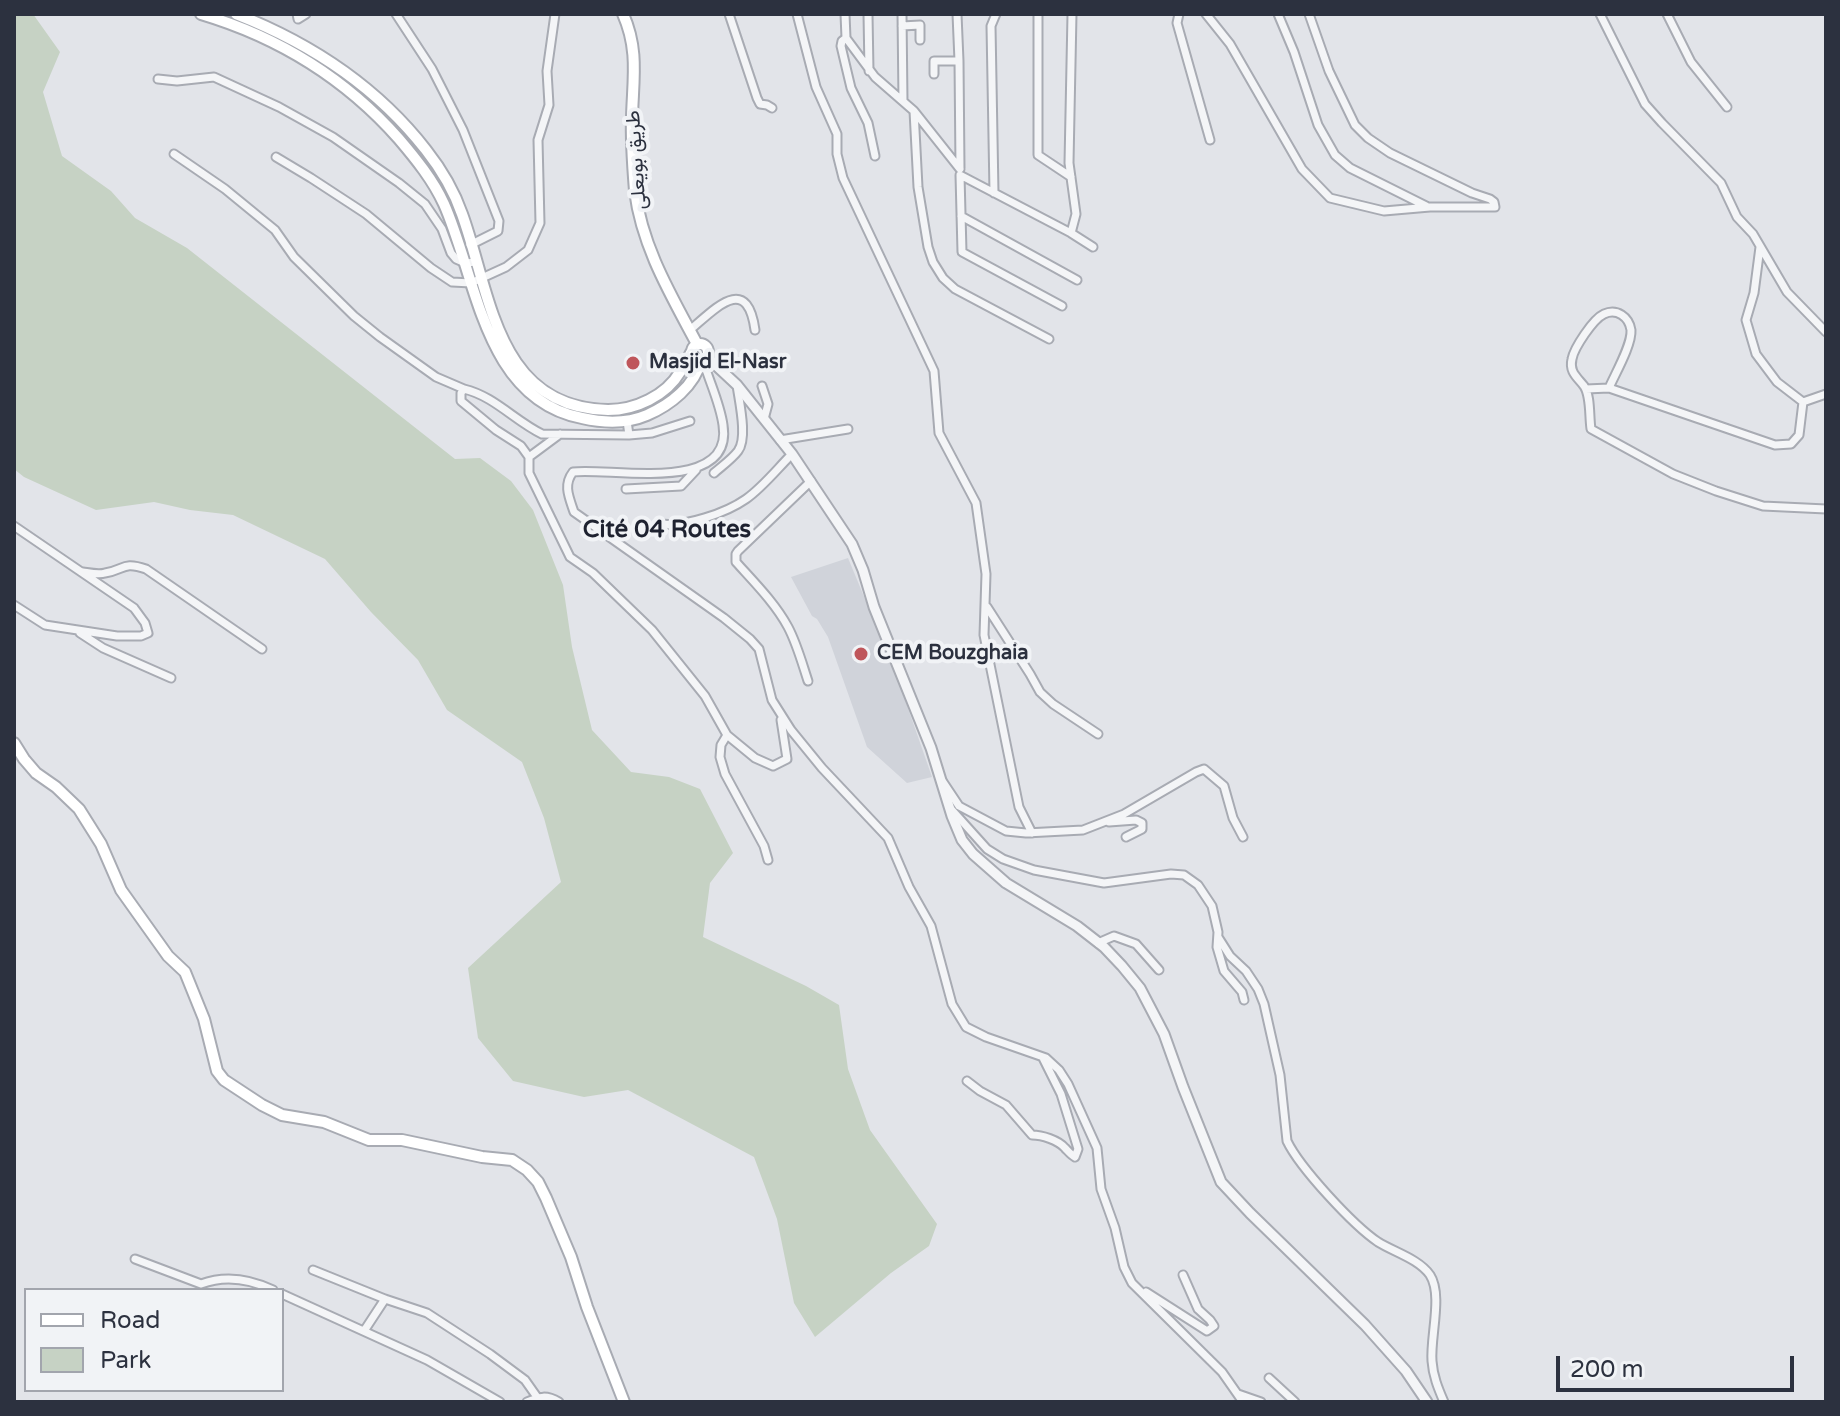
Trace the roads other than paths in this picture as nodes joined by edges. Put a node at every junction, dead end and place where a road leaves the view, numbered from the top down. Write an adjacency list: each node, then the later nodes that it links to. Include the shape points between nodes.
1 (236, 14): 44 (main road, via 299,43 383,102 448,184)
2 (297, 14): 3 (street, via 298,19)
3 (306, 14)
4 (396, 14): 44 (street, via 463,130 499,221 498,231)
5 (555, 14): 50 (street, via 547,71 549,105 538,140 540,223 528,250)
6 (623, 14): 52 (main road, طريق بويعلى, via 635,63 631,137 639,209 656,266)
7 (729, 14): 32 (street, via 757,98)
8 (797, 14): 85 (street, via 816,87 837,134 843,178 934,371 939,433 976,503)
9 (845, 14): 24 (street)
10 (868, 14): 27 (street)
11 (902, 14): 23 (street)
12 (957, 14): 26 (street)
13 (996, 14): 40 (street, via 991,26)
14 (1038, 14): 39 (street, via 1038,155)
15 (1072, 14): 39 (street)
16 (1179, 14): 34 (street, via 1177,23)
17 (1206, 14): 41 (street, via 1230,44 1302,169 1330,198 1384,211)
18 (1278, 14): 41 (street, via 1318,125 1335,155 1350,168)
19 (1309, 14): 41 (street, via 1355,125 1390,153 1490,199 1495,207)
20 (1600, 14): 46 (street, via 1645,104 1721,183 1737,217)
21 (1667, 14): 31 (street, via 1691,62)
22 (207, 15): 45 (main road, via 287,49 363,101 432,181)
23 (902, 26): 25 (street, via 920,25); 30 (street)
24 (846, 38): 27 (street); 36 (street, via 841,46)
25 (920, 40)
26 (959, 61): 28 (street, via 934,61); 38 (street)
27 (869, 71): 30 (street)
28 (934, 74)
29 (158, 79): 48 (street, via 214,77 333,137 425,204 451,253)
30 (903, 101): 33 (street)
31 (1727, 107)
32 (772, 108)
33 (914, 111): 38 (street); 55 (street, via 918,187 933,262 955,289)
34 (1210, 140)
35 (174, 154): 61 (street, via 275,230 294,257 354,316 436,377)
36 (875, 156)
37 (276, 157): 50 (street, via 366,214 452,282)
38 (960, 172): 40 (street); 42 (street)
39 (1071, 177): 43 (street, via 1076,214)
40 (994, 193): 43 (street)
41 (1430, 207)
42 (961, 216): 49 (street); 51 (street, via 962,252)
43 (1071, 233): 47 (street)
44 (472, 245): 45 (street); 48 (main road)
45 (460, 246): 48 (main road)
46 (1760, 246): 54 (street, via 1787,292); 64 (street, via 1746,320 1756,354 1777,382)
47 (1093, 247)
48 (471, 262): 50 (main road)
49 (1077, 280)
50 (476, 281): 56 (main road, via 514,359 541,390 561,402 610,410 635,405 669,386); 68 (main road, via 480,311 495,347 532,395 575,417)
51 (1062, 306)
52 (690, 330): 53 (street, via 727,300 736,299 751,309); 56 (main road, طريق بويعلى)
53 (755, 330)
54 (1826, 332)
55 (1049, 339)
56 (694, 348): 57 (main road, طريق بويعلى, via 695,359)
57 (703, 359): 58 (street); 68 (main road, via 679,395 657,411); 76 (street, via 724,433 718,450)
58 (737, 385): 65 (street); 66 (street)
59 (762, 386): 67 (street, via 768,404)
60 (1609, 388): 62 (street); 62 (street, via 1630,340 1631,329 1620,313 1605,313 1575,350 1572,371); 64 (street, via 1775,445 1791,444 1799,435)
61 (464, 389): 71 (street, via 492,400 542,434); 75 (street, via 461,401)
62 (1586, 389): 80 (street, via 1591,429 1673,474 1763,506)
63 (1826, 394): 64 (street)
64 (1803, 402)
65 (754, 406): 66 (street); 67 (street)
66 (741, 417): 77 (street, via 740,449)
67 (764, 419): 73 (street)
68 (627, 421): 72 (street)
69 (690, 421): 72 (street)
70 (848, 429): 73 (street)
71 (562, 433): 72 (street); 75 (street)
72 (629, 435)
73 (780, 440): 74 (street)
74 (792, 454): 78 (street); 81 (street, via 739,503 687,523)
75 (529, 457): 92 (street, via 529,473 570,557 652,630 705,696)
76 (697, 469): 79 (street, via 681,486); 90 (street, via 573,472 568,493 574,512 750,639 759,649)
77 (714, 473)
78 (811, 481): 89 (street, via 735,558 788,627); 94 (street, via 858,557)
79 (626, 489)
80 (1826, 509)
81 (661, 524)
82 (14, 526): 83 (street)
83 (81, 572): 86 (street, via 134,608 148,633 117,636); 87 (street, via 105,574 134,565 146,569)
84 (14, 605): 86 (street, via 45,625)
85 (985, 605): 91 (street, via 1040,692); 97 (street, via 984,635 1010,765 1019,807)
86 (75, 630): 88 (street)
87 (262, 649)
88 (171, 678)
89 (808, 681)
90 (781, 715): 92 (street, via 787,759 773,766); 105 (street, via 888,838 931,926 952,1004 966,1027)
91 (1098, 734)
92 (727, 735): 100 (street, via 720,757 725,774)
93 (14, 743): 121 (main road, via 36,773 79,809 121,890 185,972 224,1080 282,1115 324,1122 369,1140 402,1140 512,1160 527,1170 538,1182 571,1257)
94 (940, 777): 95 (street); 97 (street, via 959,806 1006,831)
95 (949, 807): 101 (street, via 987,849 1034,870 1104,883 1184,875 1212,906); 102 (street, via 973,854 1006,883)
96 (1102, 822): 97 (street, via 1083,830); 98 (street, via 1142,823 1142,829); 99 (street, via 1204,769 1224,786)
97 (1032, 833)
98 (1126, 837)
99 (1243, 837)
100 (768, 860)
101 (1218, 937): 104 (street, via 1224,971); 126 (street, via 1264,1004 1291,1149 1357,1225 1429,1274 1437,1291 1433,1375)
102 (1098, 943): 103 (street, via 1114,936 1136,944); 125 (street, via 1140,988 1164,1034 1221,1182 1365,1325)
103 (1159, 970)
104 (1244, 1000)
105 (1042, 1056): 106 (street, via 1061,1094 1078,1149 1075,1157 1064,1145 1032,1135 1006,1105); 110 (street, via 1068,1084 1097,1148 1101,1189)
106 (967, 1081)
107 (135, 1259): 111 (street, via 201,1284 236,1279)
108 (313, 1270): 113 (street)
109 (1183, 1275): 110 (street, via 1212,1329 1207,1331)
110 (1132, 1283): 116 (street, via 1222,1372)
111 (266, 1288)
112 (284, 1295): 114 (street)
113 (385, 1299): 114 (street); 117 (street, via 427,1313 525,1380)
114 (364, 1331): 118 (street)
115 (1269, 1378): 124 (street)
116 (1236, 1394): 122 (street); 123 (street)
117 (537, 1397): 119 (street); 120 (street)
118 (500, 1402)
119 (527, 1402)
120 (559, 1402)
121 (624, 1402)
122 (1243, 1402)
123 (1261, 1402)
124 (1295, 1402)
125 (1427, 1402)
126 (1444, 1402)

